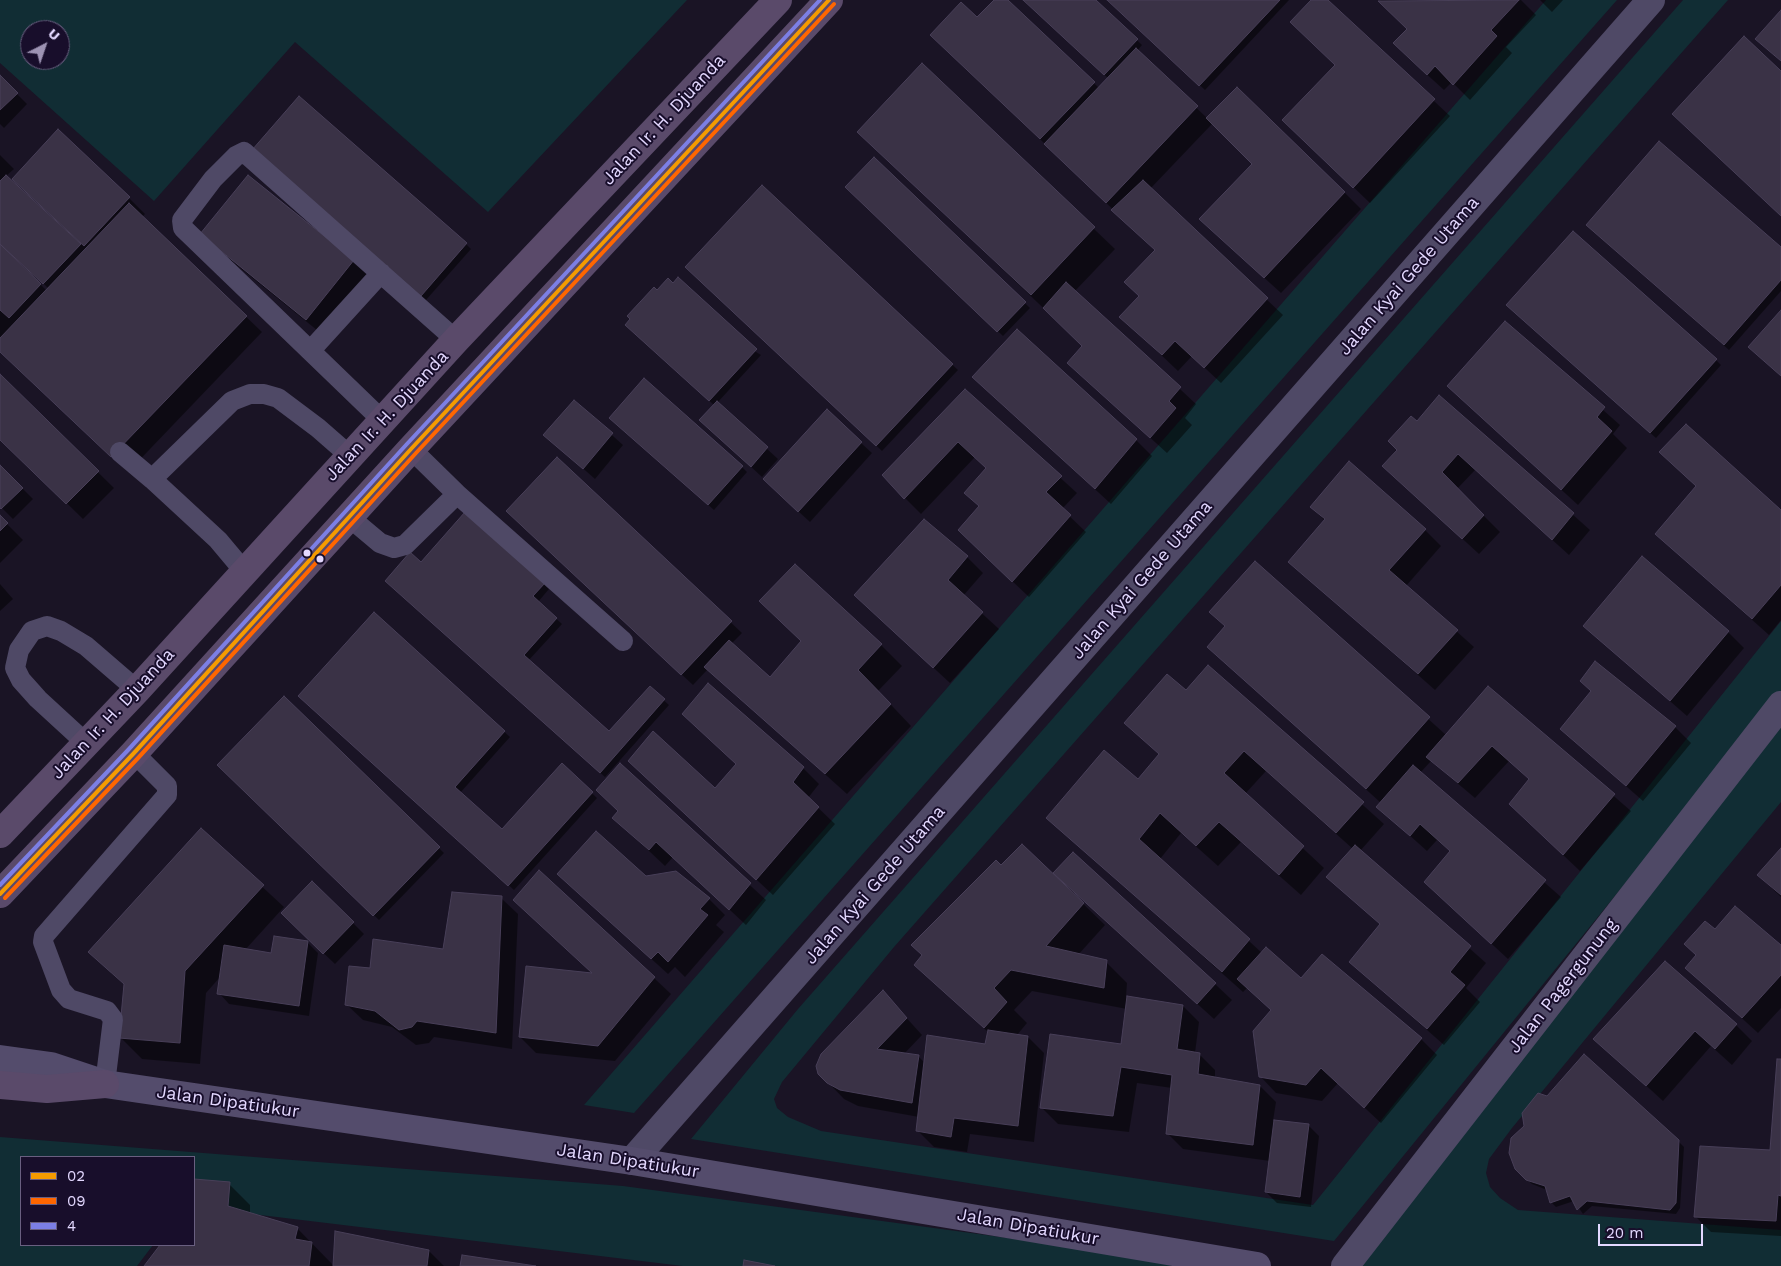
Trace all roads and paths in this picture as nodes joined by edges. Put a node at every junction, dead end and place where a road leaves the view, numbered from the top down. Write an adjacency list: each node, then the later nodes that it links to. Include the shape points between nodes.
1 (778, 0): 5 (main road, Jalan Ir. H. Djuanda)
2 (829, 0): 8 (main road)
3 (1651, 0): 25 (street, Jalan Kyai Gede Utama)
4 (381, 273): 5 (lane); 6 (lane); 6 (lane, via 244,152 213,179 182,220 183,228)
5 (456, 340): 7 (main road, Jalan Ir. H. Djuanda)
6 (311, 350): 7 (lane)
7 (383, 421): 10 (main road, Jalan Ir. H. Djuanda)
8 (411, 449): 12 (lane); 13 (main road)
9 (120, 452): 11 (lane)
10 (350, 456): 11 (lane, via 278,398 250,394 232,402); 14 (main road, Jalan Ir. H. Djuanda)
11 (152, 479): 14 (lane, via 218,540)
12 (457, 494): 13 (lane, via 405,545 394,548 376,540); 15 (lane)
13 (349, 518): 19 (main road)
14 (244, 571): 16 (main road, Jalan Ir. H. Djuanda)
15 (623, 641)
16 (137, 690): 18 (main road, Jalan Ir. H. Djuanda); 18 (lane, via 86,646 61,631 47,626 32,631 19,650 15,668 38,699)
17 (1781, 705): 27 (street, Jalan Pagergunung)
18 (87, 744): 20 (main road, Jalan Ir. H. Djuanda)
19 (134, 753): 21 (main road); 23 (lane, via 167,786 166,795 44,936 43,942 61,990 69,998 106,1011 113,1019)
20 (0, 834)
21 (0, 894)
22 (0, 1059): 23 (main road, Jalan Dipatiukur, via 51,1066)
23 (105, 1084): 24 (main road, via 47,1089); 25 (main road, Jalan Dipatiukur)
24 (0, 1085)
25 (632, 1161): 26 (main road, Jalan Dipatiukur)
26 (1257, 1266)
27 (1345, 1266)

